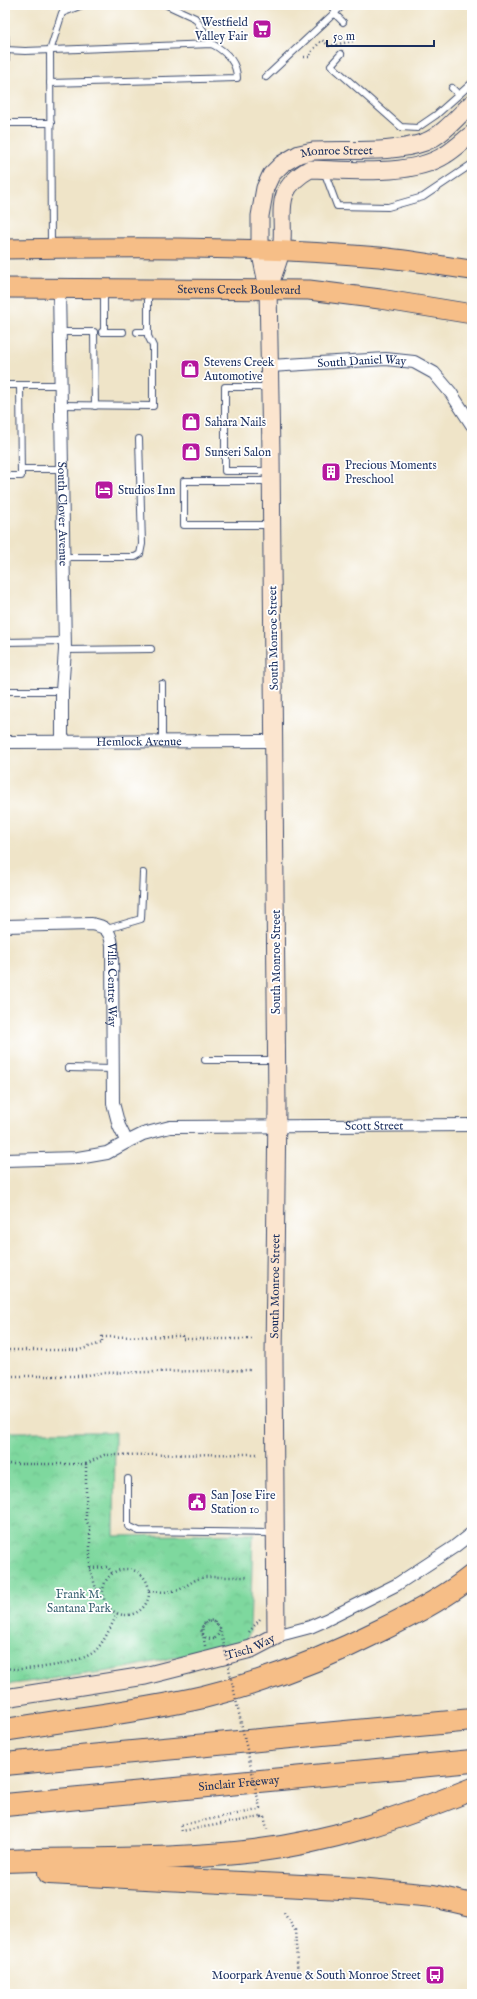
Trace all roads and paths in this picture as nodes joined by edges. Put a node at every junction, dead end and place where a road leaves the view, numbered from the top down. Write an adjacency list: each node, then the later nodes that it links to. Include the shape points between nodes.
1 (82, 5): 10 (lane, via 62,13)
2 (167, 5): 7 (lane, via 195,18)
3 (343, 5): 4 (lane)
4 (334, 13): 5 (lane); 13 (lane)
5 (344, 22)
6 (5, 33): 9 (lane)
7 (212, 44): 10 (lane); 15 (lane, via 228,55 237,67 237,78)
8 (330, 46): 12 (path, via 322,40 311,52 310,57)
9 (6, 50): 10 (lane); 14 (lane)
10 (50, 51): 15 (lane)
11 (341, 54): 20 (lane, via 331,65 401,127 417,128)
12 (304, 57)
13 (266, 77)
14 (5, 79)
15 (50, 83): 22 (lane)
16 (472, 83): 18 (lane)
17 (452, 88): 18 (lane)
18 (465, 99): 20 (lane); 28 (main road, Monroe Street, via 451,123 425,142 397,148 313,151 299,154 282,164 271,174 265,188 260,216)
19 (431, 109): 20 (lane)
20 (436, 115)
21 (5, 123): 22 (lane)
22 (50, 123): 27 (lane)
23 (472, 134): 25 (main road, Monroe Street, via 444,155 422,165 399,170)
24 (472, 164): 25 (lane, via 423,197 388,207 337,206)
25 (324, 170): 29 (main road, Monroe Street, via 310,169 289,185 283,197)
26 (5, 248): 27 (main road)
27 (51, 248): 28 (main road)
28 (260, 250): 29 (main road); 35 (main road, South Monroe Street)
29 (281, 251): 30 (main road, via 381,257); 35 (main road, South Monroe Street)
30 (472, 270)
31 (104, 287): 33 (main road, Stevens Creek Boulevard); 34 (main road, Stevens Creek Boulevard); 39 (lane)
32 (5, 288): 33 (main road, Stevens Creek Boulevard)
33 (60, 288): 37 (street, South Clover Avenue)
34 (148, 288): 35 (main road, Stevens Creek Boulevard); 42 (lane)
35 (268, 288): 36 (main road, Stevens Creek Boulevard, via 344,294); 43 (main road, South Monroe Street)
36 (472, 314)
37 (60, 332): 38 (lane); 46 (street, South Clover Avenue)
38 (94, 332): 39 (lane); 49 (lane)
39 (104, 332): 40 (lane)
40 (123, 332)
41 (137, 332): 42 (lane)
42 (148, 332): 49 (lane, via 153,346 153,406)
43 (270, 366): 47 (main road, South Monroe Street); 50 (street, South Daniel Way, via 386,360 414,362 434,373)
44 (5, 385): 45 (lane)
45 (20, 385): 46 (lane); 52 (lane)
46 (60, 385): 48 (street, South Clover Avenue)
47 (270, 387): 55 (main road, South Monroe Street); 55 (lane, via 225,387 225,471)
48 (61, 405): 49 (lane); 53 (street, South Clover Avenue)
49 (95, 406)
50 (472, 425)
51 (139, 439): 57 (lane, via 142,544 140,554 135,558)
52 (21, 469): 53 (lane); 54 (lane, via 21,476)
53 (62, 469): 57 (street, South Clover Avenue)
54 (5, 476)
55 (271, 476): 56 (main road, South Monroe Street); 56 (lane, via 184,481 184,525)
56 (272, 525): 65 (main road, South Monroe Street)
57 (63, 557): 59 (street, South Clover Avenue)
58 (5, 642): 59 (lane)
59 (64, 645): 60 (lane); 63 (street, South Clover Avenue)
60 (151, 649)
61 (162, 684): 67 (lane)
62 (5, 691): 63 (lane)
63 (62, 691): 64 (street, South Clover Avenue)
64 (62, 741): 66 (street, Hemlock Avenue); 67 (street, Hemlock Avenue)
65 (274, 741): 67 (street, Hemlock Avenue); 72 (main road, South Monroe Street)
66 (5, 742)
67 (162, 742)
68 (143, 873): 70 (lane, via 141,919)
69 (5, 926): 70 (street, Villa Centre Way, via 91,924)
70 (107, 929): 74 (street, Villa Centre Way, via 112,945)
71 (206, 1060): 72 (lane)
72 (276, 1060): 75 (main road, South Monroe Street)
73 (69, 1068): 74 (lane)
74 (112, 1069): 77 (street, Villa Centre Way, via 113,1103 119,1126)
75 (277, 1125): 76 (street, Scott Street); 77 (street, via 170,1127 143,1134); 83 (main road, South Monroe Street, via 274,1356)
76 (472, 1125)
77 (127, 1142): 78 (street, via 107,1153 78,1158)
78 (5, 1160)
79 (253, 1339): 80 (path, via 182,1339 182,1336 102,1337 102,1343 79,1350)
80 (5, 1350)
81 (252, 1370): 82 (path)
82 (5, 1376)
83 (276, 1454): 85 (path, via 104,1455); 87 (main road, South Monroe Street)
84 (5, 1464): 85 (path)
85 (86, 1464): 89 (path, via 86,1520 90,1528)
86 (128, 1479): 87 (lane, via 128,1526 133,1529 153,1532)
87 (275, 1533): 96 (main road, South Monroe Street)
88 (472, 1533): 96 (street, Tisch Way, via 396,1585 310,1627)
89 (90, 1568): 90 (path, via 108,1567); 93 (path, via 96,1589)
90 (112, 1573): 93 (path); 94 (path, via 124,1569 138,1572 144,1577)
91 (472, 1576): 101 (highway, via 398,1622 359,1642 277,1676 202,1697)
92 (248, 1577): 94 (path, via 205,1577 178,1590)
93 (102, 1589): 95 (path, via 106,1604)
94 (149, 1591): 95 (path, via 148,1599 139,1611)
95 (118, 1614): 98 (path, via 102,1642 88,1656 79,1660 22,1670)
96 (276, 1636): 99 (main road, Tisch Way, via 251,1649 145,1676)
97 (204, 1640): 106 (path, bridge, via 202,1633 202,1627 205,1622 210,1620 215,1621 219,1625 220,1630 214,1639 208,1639 204,1636 201,1631 202,1625 206,1621 212,1620 217,1623 220,1628 260,1808 180,1825 182,1831 264,1816)
98 (5, 1668)
99 (5, 1698)
100 (472, 1720): 103 (highway)
101 (5, 1730)
102 (472, 1761): 105 (highway, Sinclair Freeway)
103 (5, 1764)
104 (472, 1789): 107 (highway, via 393,1819 344,1834 255,1851 171,1857)
105 (5, 1805)
106 (266, 1829)
107 (5, 1861)
108 (5, 1866): 109 (highway, via 32,1872 379,1891 433,1896)
109 (472, 1904)
110 (284, 1913): 111 (path, via 295,1930)
111 (298, 1976)

